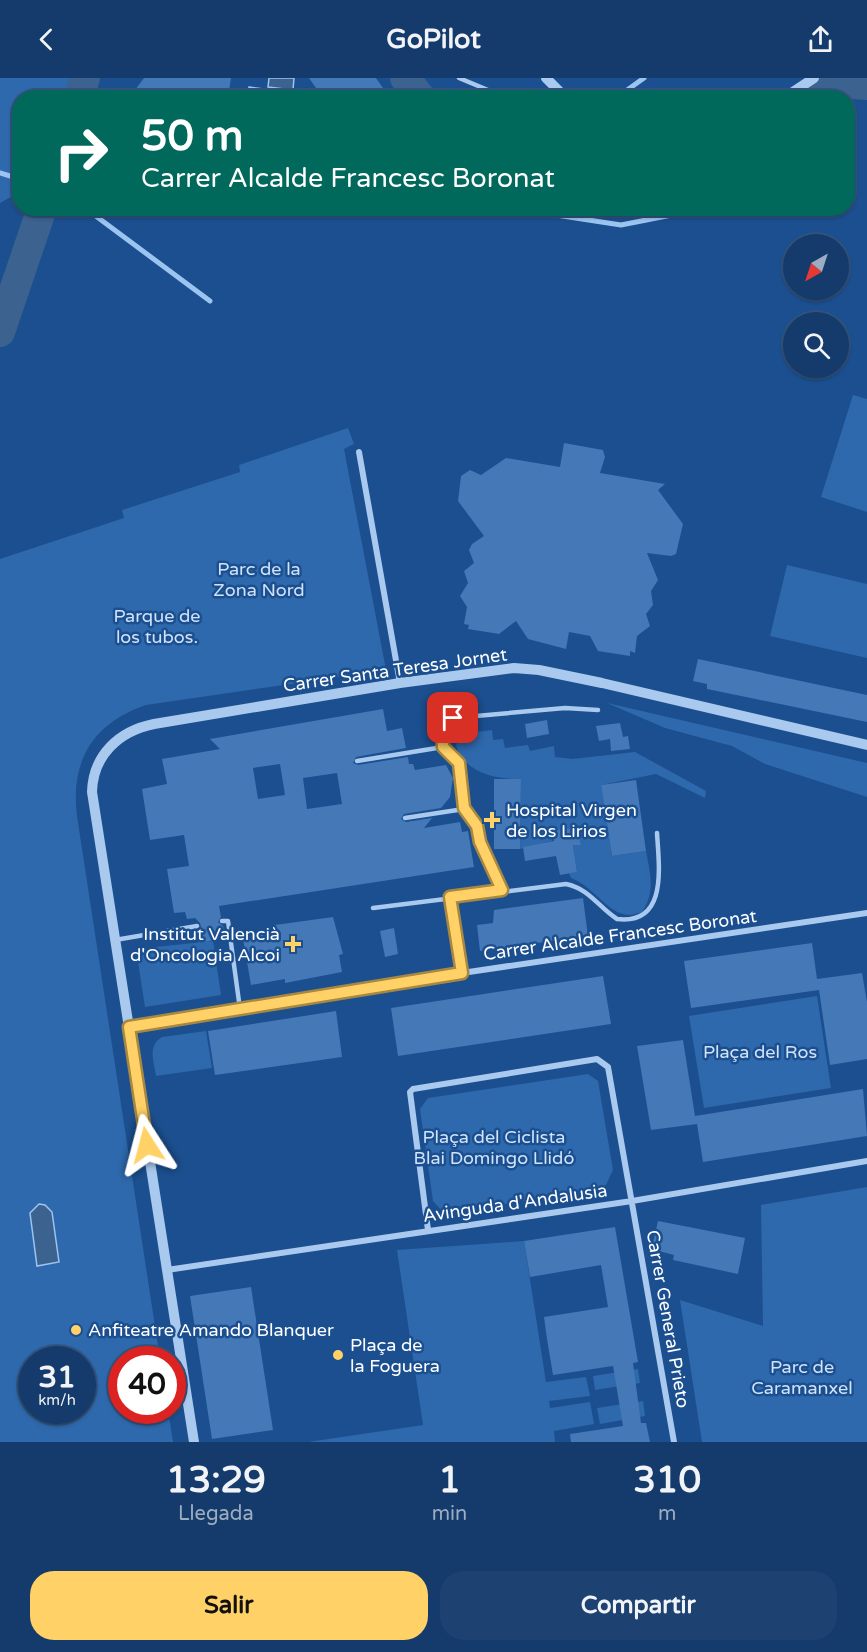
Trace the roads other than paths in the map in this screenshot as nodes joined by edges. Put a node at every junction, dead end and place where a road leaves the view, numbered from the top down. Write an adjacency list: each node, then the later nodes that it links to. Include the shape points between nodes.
1 (459, 78): 4 (lane)
2 (546, 78): 5 (street)
3 (814, 78): 6 (street)
4 (488, 90)
5 (558, 90)
6 (796, 90)
7 (359, 452): 8 (street)
8 (400, 683): 10 (street, Carrer Santa Teresa Jornet, via 494,670 539,670); 22 (street, Carrer Santa Teresa Jornet, via 141,726 109,748 95,769 92,792)
9 (598, 710): 11 (lane, via 565,708 453,718 442,729)
10 (867, 745)
11 (443, 747): 12 (lane); 13 (lane, via 459,763)
12 (357, 761)
13 (464, 808): 14 (lane); 16 (lane, via 477,826 480,842)
14 (405, 818)
15 (657, 833): 16 (lane, via 659,889 650,908 633,920 610,915 594,897 576,886)
16 (502, 890): 17 (lane)
17 (450, 897): 18 (lane); 23 (lane)
18 (373, 908)
19 (867, 913): 23 (street, Carrer Alcalde Francesc Boronat)
20 (222, 921): 24 (lane, via 228,921)
21 (197, 926): 22 (lane)
22 (115, 940): 25 (street)
23 (462, 973): 24 (street, Carrer Alcalde Francesc Boronat)
24 (240, 1009): 25 (street, Carrer Alcalde Francesc Boronat)
25 (129, 1027): 29 (street)
26 (867, 1161): 27 (street, Avinguda d'Andalusia)
27 (632, 1201): 28 (street, Avinguda d'Andalusia); 28 (street, via 608,1067 597,1059 410,1092); 31 (street, Carrer General Prieto)
28 (428, 1230): 29 (street, Avinguda d'Andalusia)
29 (167, 1270): 30 (street)
30 (194, 1442)
31 (674, 1442)

